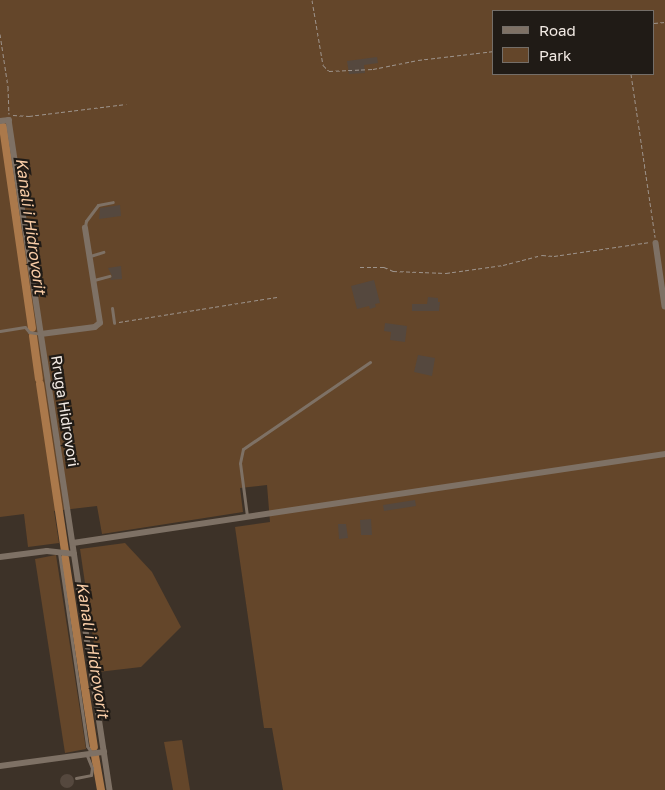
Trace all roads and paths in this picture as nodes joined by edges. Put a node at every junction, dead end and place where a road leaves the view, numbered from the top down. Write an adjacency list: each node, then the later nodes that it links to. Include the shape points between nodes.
1 (312, 0): 3 (path, via 323,65 329,71)
2 (0, 34): 6 (path)
3 (492, 51)
4 (631, 75): 10 (path)
5 (126, 104): 6 (path)
6 (9, 117): 7 (street); 21 (street, Rruga Hidrovori)
7 (0, 121)
8 (113, 202): 9 (lane, via 98,205 86,221)
9 (85, 228): 12 (street)
10 (656, 243): 13 (path, via 542,255 503,265 446,273); 17 (street)
11 (102, 252): 12 (lane)
12 (90, 256): 15 (street)
13 (360, 267)
14 (109, 276): 15 (lane)
15 (94, 280): 21 (street, via 100,323 95,327)
16 (277, 297): 19 (path)
17 (665, 306)
18 (112, 308): 19 (lane)
19 (114, 323)
20 (0, 331): 21 (lane, via 25,327 29,332)
21 (41, 334): 25 (street, Rruga Hidrovori)
22 (370, 362): 24 (lane, via 244,449 240,463)
23 (665, 454): 24 (street)
24 (247, 517): 25 (street)
25 (73, 543): 27 (street, Rruga Hidrovori)
26 (59, 552): 27 (street); 28 (street); 30 (lane)
27 (74, 554): 29 (street, Rruga Hidrovori)
28 (0, 557)
29 (104, 752): 30 (street); 33 (street, Rruga Hidrovori)
30 (88, 753): 31 (street); 32 (lane, via 91,775)
31 (0, 766)
32 (76, 778)
33 (110, 790)

